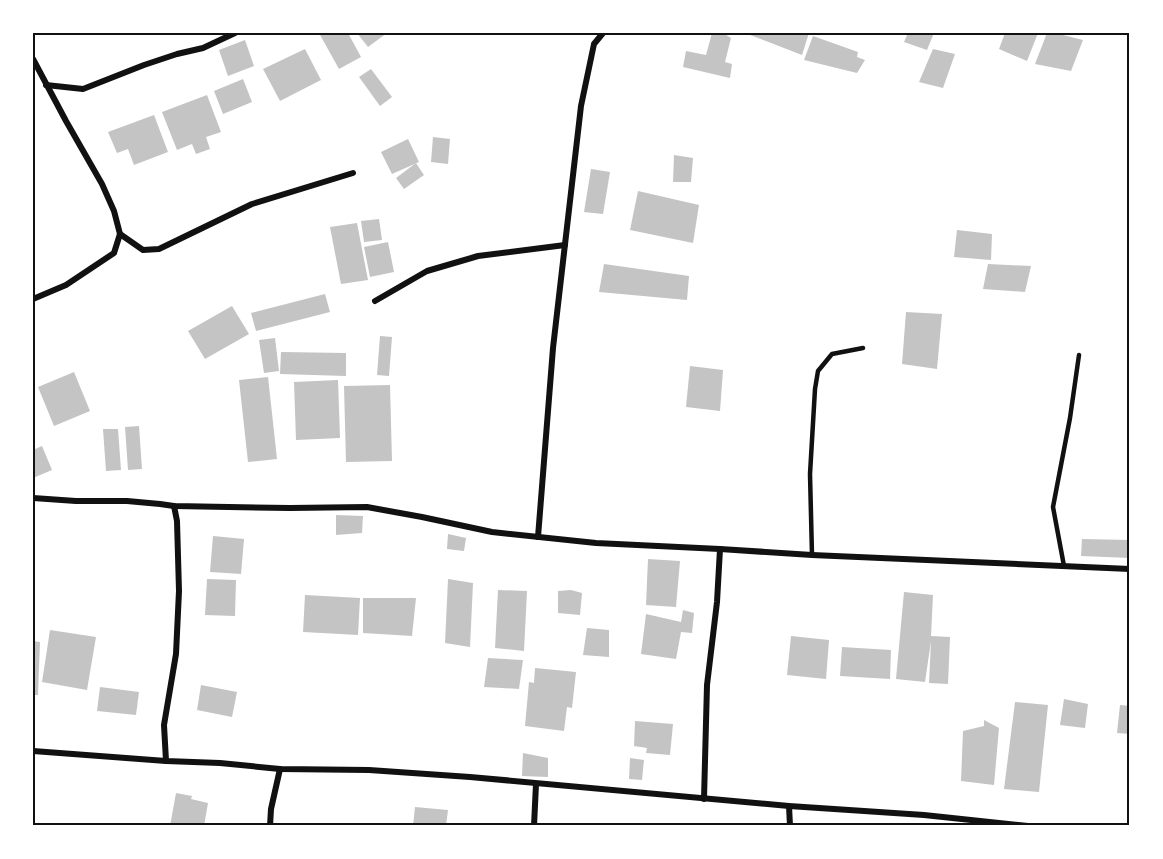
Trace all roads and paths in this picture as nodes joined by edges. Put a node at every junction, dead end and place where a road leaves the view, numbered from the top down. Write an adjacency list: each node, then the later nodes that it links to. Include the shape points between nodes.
1 (235, 33): 4 (street, via 203,48 83,89)
2 (603, 33): 7 (street, via 594,44 581,106)
3 (33, 59): 4 (street)
4 (46, 85): 6 (street, via 102,184)
5 (352, 173): 6 (street, via 252,204 159,249 143,250)
6 (120, 234): 8 (street, via 114,254 66,285)
7 (565, 245): 9 (street, via 478,256 437,268); 14 (street)
8 (33, 298)
9 (375, 301)
10 (863, 348): 16 (lane, via 832,354 818,371 810,474)
11 (1079, 355): 17 (lane, via 1053,507)
12 (33, 498): 13 (street)
13 (174, 507): 14 (street, via 366,507); 20 (street, via 179,591 176,654 164,725)
14 (538, 537): 15 (street)
15 (720, 549): 16 (street); 23 (street, via 707,685)
16 (812, 555): 17 (street)
17 (1064, 566): 18 (street)
18 (1130, 569)
19 (33, 751): 20 (street)
20 (166, 761): 21 (street)
21 (280, 770): 22 (street, via 369,770); 25 (street)
22 (536, 784): 23 (street); 26 (street)
23 (704, 799): 24 (street)
24 (789, 806): 27 (street); 28 (street)
25 (270, 826)
26 (534, 826)
27 (790, 826)
28 (1028, 826)

